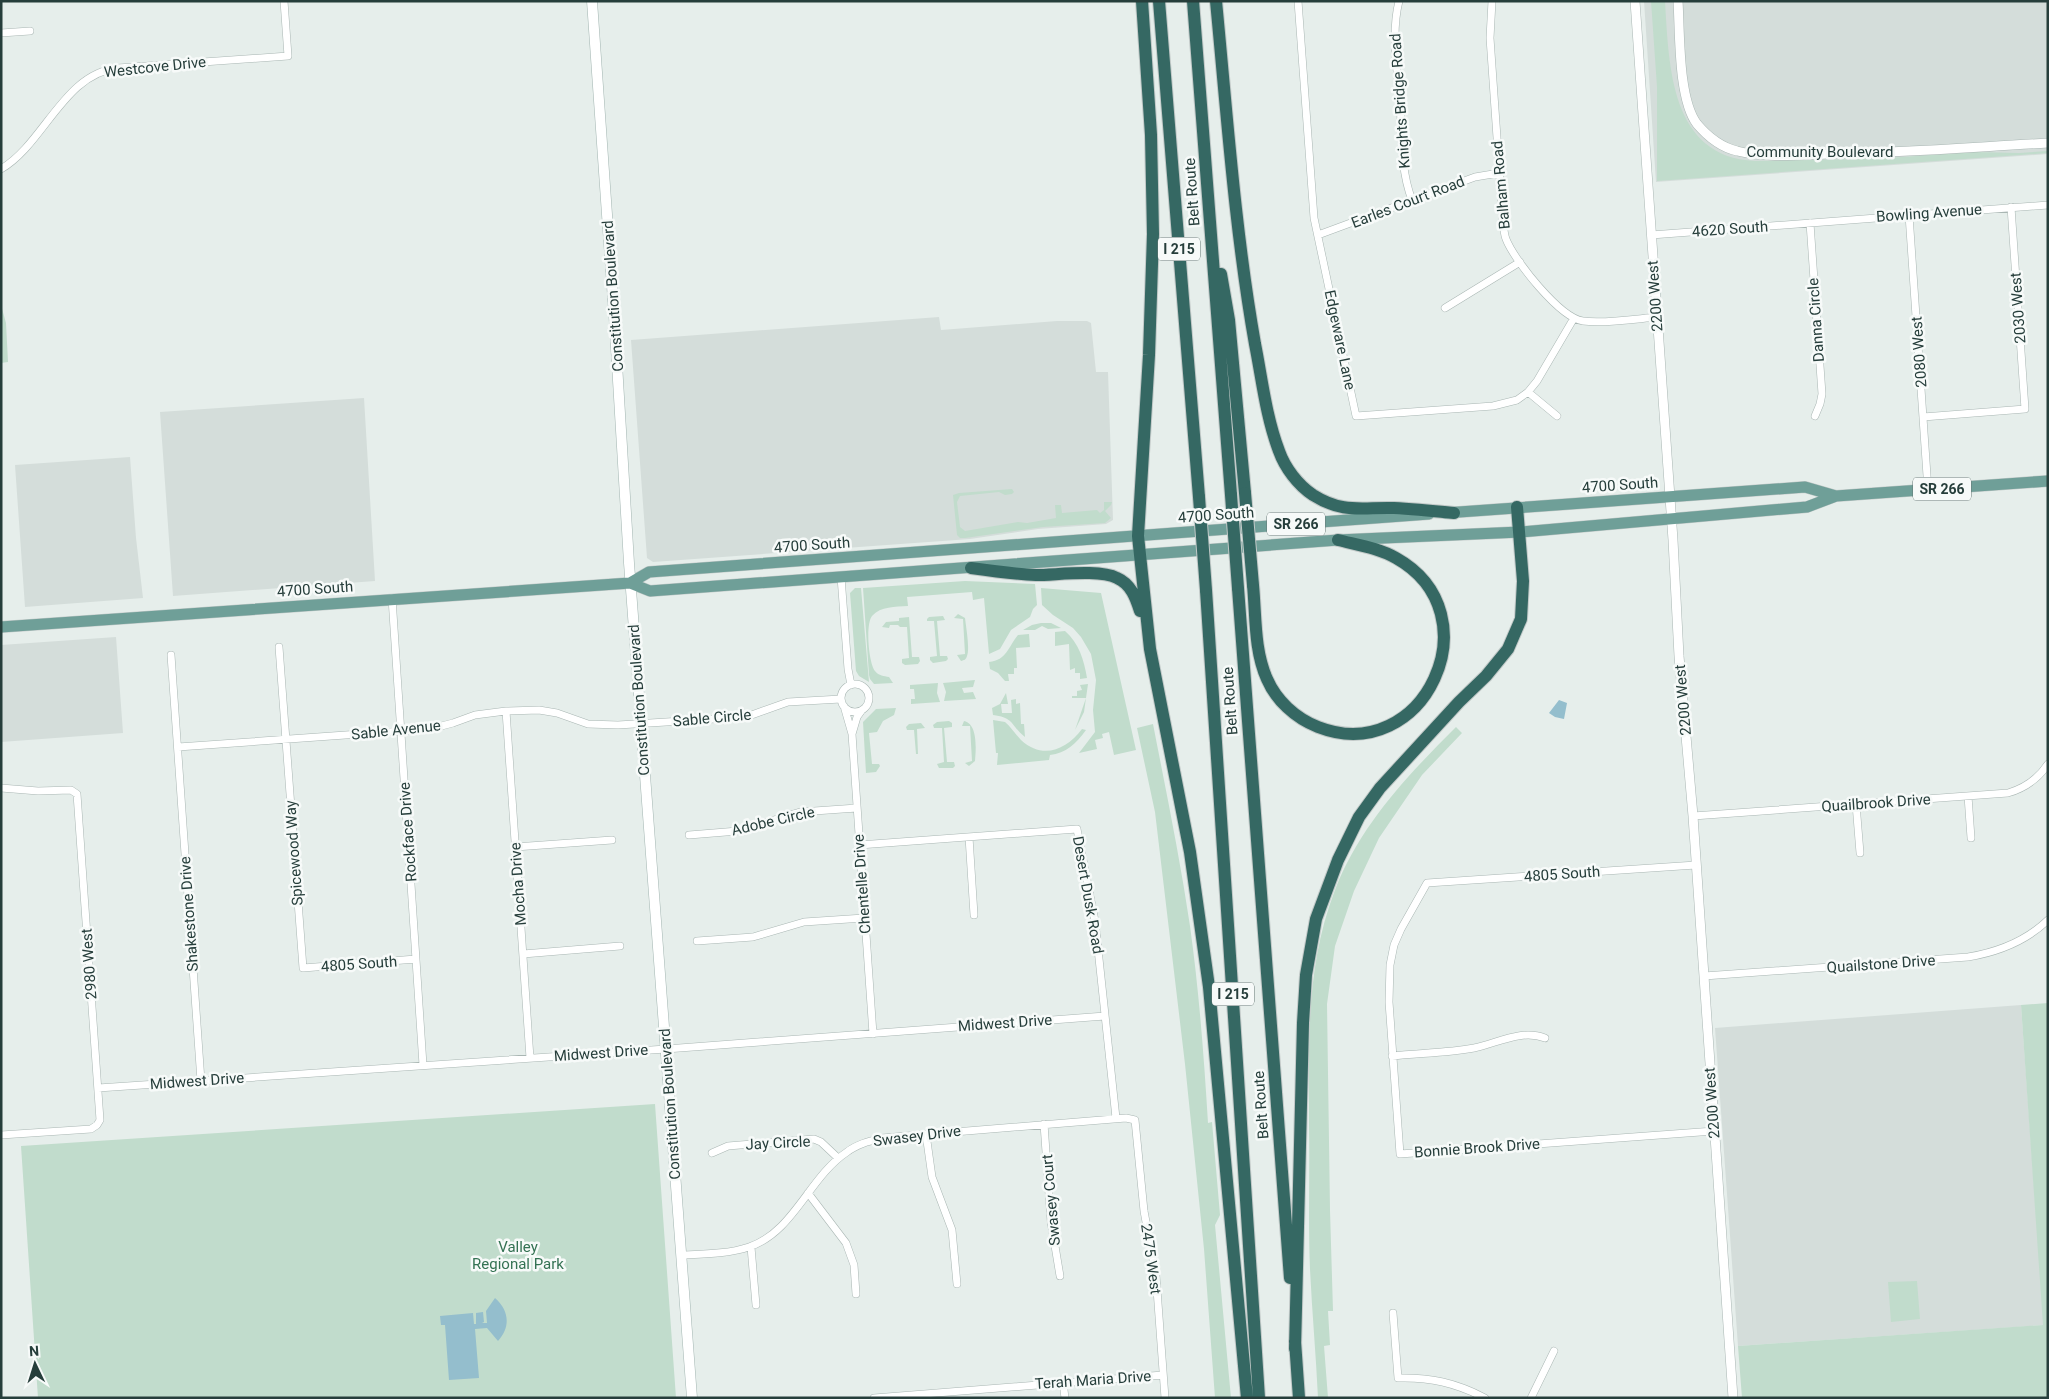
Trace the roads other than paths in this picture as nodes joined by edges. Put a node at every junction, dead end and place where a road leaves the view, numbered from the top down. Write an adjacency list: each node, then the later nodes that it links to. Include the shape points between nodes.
1 (284, 1): 15 (street, Westcove Drive, via 288,56 102,71 76,89 17,157)
2 (592, 1): 46 (main road, Constitution Boulevard)
3 (1142, 1): 41 (highway, via 1154,234)
4 (1159, 1): 121 (highway, Belt Route / I 215, bridge, via 1206,590)
5 (1193, 1): 22 (highway, Belt Route / I 215)
6 (1216, 1): 38 (highway, via 1245,280 1279,453 1307,490 1334,505 1360,510 1391,508)
7 (1298, 1): 23 (street, Edgeware Lane, via 1312,204)
8 (1399, 1): 17 (street, Knights Bridge Road, via 1395,34 1398,86 1405,174)
9 (1492, 1): 16 (street, Balham Road, via 1490,38)
10 (1635, 1): 24 (street, 2200 West)
11 (1678, 1): 14 (street, Community Boulevard, via 1686,97 1696,122 1722,146 1752,154 1808,155)
12 (30, 31): 13 (street)
13 (1, 33)
14 (2048, 143)
15 (1, 169)
16 (1499, 173): 17 (street, Earles Court Road, via 1475,176); 25 (street, Balham Road, via 1505,237)
17 (1412, 200): 23 (street, Earles Court Road)
18 (2048, 204): 19 (street, Bowling Avenue)
19 (2011, 207): 20 (street, Bowling Avenue); 32 (street, 2030 West, via 2025,409)
20 (1909, 215): 21 (street, Bowling Avenue); 32 (street, 2080 West)
21 (1810, 223): 24 (street, 4620 South); 31 (street, Danna Circle, via 1822,394)
22 (1211, 235): 42 (highway, bridge, via 1229,320 1261,663 1273,690 1290,710 1315,726 1337,732 1368,732 1396,722 1420,703 1436,678 1444,648 1444,633 1440,611 1426,584 1405,564 1382,552); 111 (highway, Belt Route / I 215, bridge)
23 (1318, 235): 29 (street, Edgeware Lane, via 1356,416 1493,406 1517,400)
24 (1651, 235): 27 (street, 2200 West)
25 (1520, 262): 26 (street); 28 (street, Balham Road, via 1552,302)
26 (1445, 308)
27 (1657, 317): 28 (street, Balham Road, via 1594,321); 36 (street, 2200 West)
28 (1574, 318): 29 (street, Edgeware Lane)
29 (1528, 392): 30 (street)
30 (1557, 416)
31 (1815, 416)
32 (1923, 417): 34 (street, 2080 West)
33 (2048, 481): 34 (main road, 4700 South / SR 266)
34 (1928, 490): 35 (main road, 4700 South / SR 266)
35 (1836, 496): 36 (main road, 4700 South / SR 266, via 1805,487); 39 (main road, 4700 South / SR 266, via 1807,508)
36 (1670, 497): 37 (main road, 4700 South / SR 266); 39 (street, 2200 West)
37 (1517, 508): 38 (main road, 4700 South / SR 266); 40 (highway)
38 (1454, 513): 41 (main road, 4700 South / SR 266)
39 (1672, 520): 40 (main road, 4700 South / SR 266); 67 (street, 2200 West, via 1679,656)
40 (1520, 532): 42 (main road, 4700 South / SR 266); 111 (highway, via 1521,619 1508,649 1380,788 1358,817 1316,920 1306,975 1303,1023)
41 (1138, 536): 43 (highway); 46 (main road, 4700 South, via 648,572)
42 (1338, 540): 43 (main road, 4700 South / SR 266)
43 (1140, 555): 44 (main road, 4700 South); 50 (highway)
44 (971, 568): 45 (main road, 4700 South); 50 (highway, via 1026,574 1117,577 1130,587 1135,596)
45 (841, 577): 46 (main road, 4700 South, via 650,591); 52 (street)
46 (630, 583): 47 (main road, 4700 South); 57 (main road, Constitution Boulevard)
47 (392, 598): 48 (main road, 4700 South); 58 (street, Rockface Drive)
48 (1, 627)
49 (279, 647): 60 (street, Spicewood Way)
50 (1150, 649): 120 (highway, via 1184,818 1204,945)
51 (171, 655): 61 (street, Shakestone Drive)
52 (851, 685): 53 (street, via 845,689); 55 (street, Chentelle Drive, via 861,686 868,694 869,701)
53 (841, 699): 54 (street, Chentelle Drive); 57 (street, Sable Circle, via 788,702 746,717)
54 (844, 706): 55 (street, via 855,712); 59 (street, Chentelle Drive)
55 (862, 710): 59 (street, Chentelle Drive)
56 (506, 711): 57 (street, Sable Avenue, via 557,713 588,724); 58 (street, Sable Avenue, via 475,714 430,729); 73 (street, Mocha Drive)
57 (641, 724): 89 (main road, Constitution Boulevard)
58 (402, 731): 60 (street, Sable Avenue); 83 (street, Rockface Drive)
59 (852, 734): 66 (street, Chentelle Drive)
60 (285, 739): 61 (street, Sable Avenue); 84 (street, Spicewood Way)
61 (178, 747): 93 (street, Shakestone Drive)
62 (2048, 764): 64 (street, Quailbrook Drive, via 2021,789)
63 (1, 788): 94 (street, 2980 West, via 70,790 77,794)
64 (1968, 796): 65 (street, Quailbrook Drive); 70 (street)
65 (1856, 804): 67 (street, Quailbrook Drive); 74 (street)
66 (857, 808): 68 (street, Adobe Circle, via 800,812 738,831); 72 (street, Chentelle Drive)
67 (1693, 816): 75 (street, 2200 West)
68 (689, 834)
69 (969, 838): 72 (street, Desert Dusk Road); 77 (street); 86 (street, Desert Dusk Road, via 1077,829 1092,901)
70 (1971, 838)
71 (612, 840): 73 (street)
72 (859, 845): 78 (street, Chentelle Drive)
73 (515, 847): 82 (street, Mocha Drive)
74 (1860, 853)
75 (1696, 864): 76 (street, 4805 South); 85 (street, 2200 West)
76 (1427, 884): 90 (street, Bonnie Brook Drive, via 1394,945 1388,986)
77 (974, 915)
78 (864, 918): 80 (street, via 804,922 753,937); 87 (street, Chentelle Drive)
79 (2048, 920): 85 (street, Quailstone Drive, via 2020,941 2000,950 1968,957)
80 (697, 941)
81 (620, 946): 82 (street)
82 (523, 954): 91 (street, Mocha Drive)
83 (416, 959): 84 (street, 4805 South); 92 (street, Rockface Drive)
84 (303, 968)
85 (1704, 976): 98 (street, 2200 West)
86 (1105, 1016): 87 (street, Midwest Drive); 95 (street, Desert Dusk Road)
87 (873, 1034): 89 (street, Midwest Drive)
88 (1545, 1038): 90 (street, via 1522,1035 1474,1048)
89 (666, 1049): 91 (street, Midwest Drive); 105 (main road, Constitution Boulevard)
90 (1392, 1056): 98 (street, Bonnie Brook Drive, via 1400,1154)
91 (530, 1058): 92 (street, Midwest Drive)
92 (423, 1065): 93 (street, Midwest Drive)
93 (202, 1081): 94 (street, Midwest Drive)
94 (98, 1088): 100 (street, 2980 West, via 100,1120 91,1129)
95 (1116, 1118): 96 (street, Swasey Drive); 97 (street, Swasey Drive)
96 (1135, 1120): 113 (street, 2475 West, via 1144,1211 1155,1269)
97 (1044, 1124): 99 (street, Swasey Drive); 106 (street, Swasey Court)
98 (1714, 1131): 125 (street, 2200 West)
99 (926, 1134): 102 (street, Swasey Drive, via 869,1141); 107 (street, via 932,1177 952,1230)
100 (1, 1135)
101 (712, 1153): 102 (street, Jay Circle, via 728,1146 814,1139)
102 (838, 1158): 103 (street, Swasey Drive)
103 (808, 1193): 104 (street, Swasey Drive, via 776,1231); 108 (street, via 846,1243 854,1265)
104 (751, 1247): 105 (street, Swasey Drive, via 727,1252); 109 (street)
105 (681, 1254): 116 (main road, Constitution Boulevard)
106 (1060, 1276)
107 (957, 1284)
108 (856, 1294)
109 (756, 1306)
110 (1393, 1313): 123 (street, via 1398,1378 1446,1381)
111 (1296, 1348): 122 (highway, Belt Route / I 215)
112 (1554, 1351): 124 (street)
113 (1163, 1374): 114 (street, Terah Maria Drive); 119 (street, 2475 West)
114 (1064, 1382): 115 (street, Terah Maria Drive, via 1004,1386); 118 (street)
115 (965, 1394): 117 (street, Terah Maria Drive)
116 (692, 1398)
117 (874, 1398)
118 (1065, 1398)
119 (1164, 1398)
120 (1247, 1398)
121 (1259, 1398)
122 (1299, 1398)
123 (1485, 1398)
124 (1530, 1398)
125 (1733, 1398)

